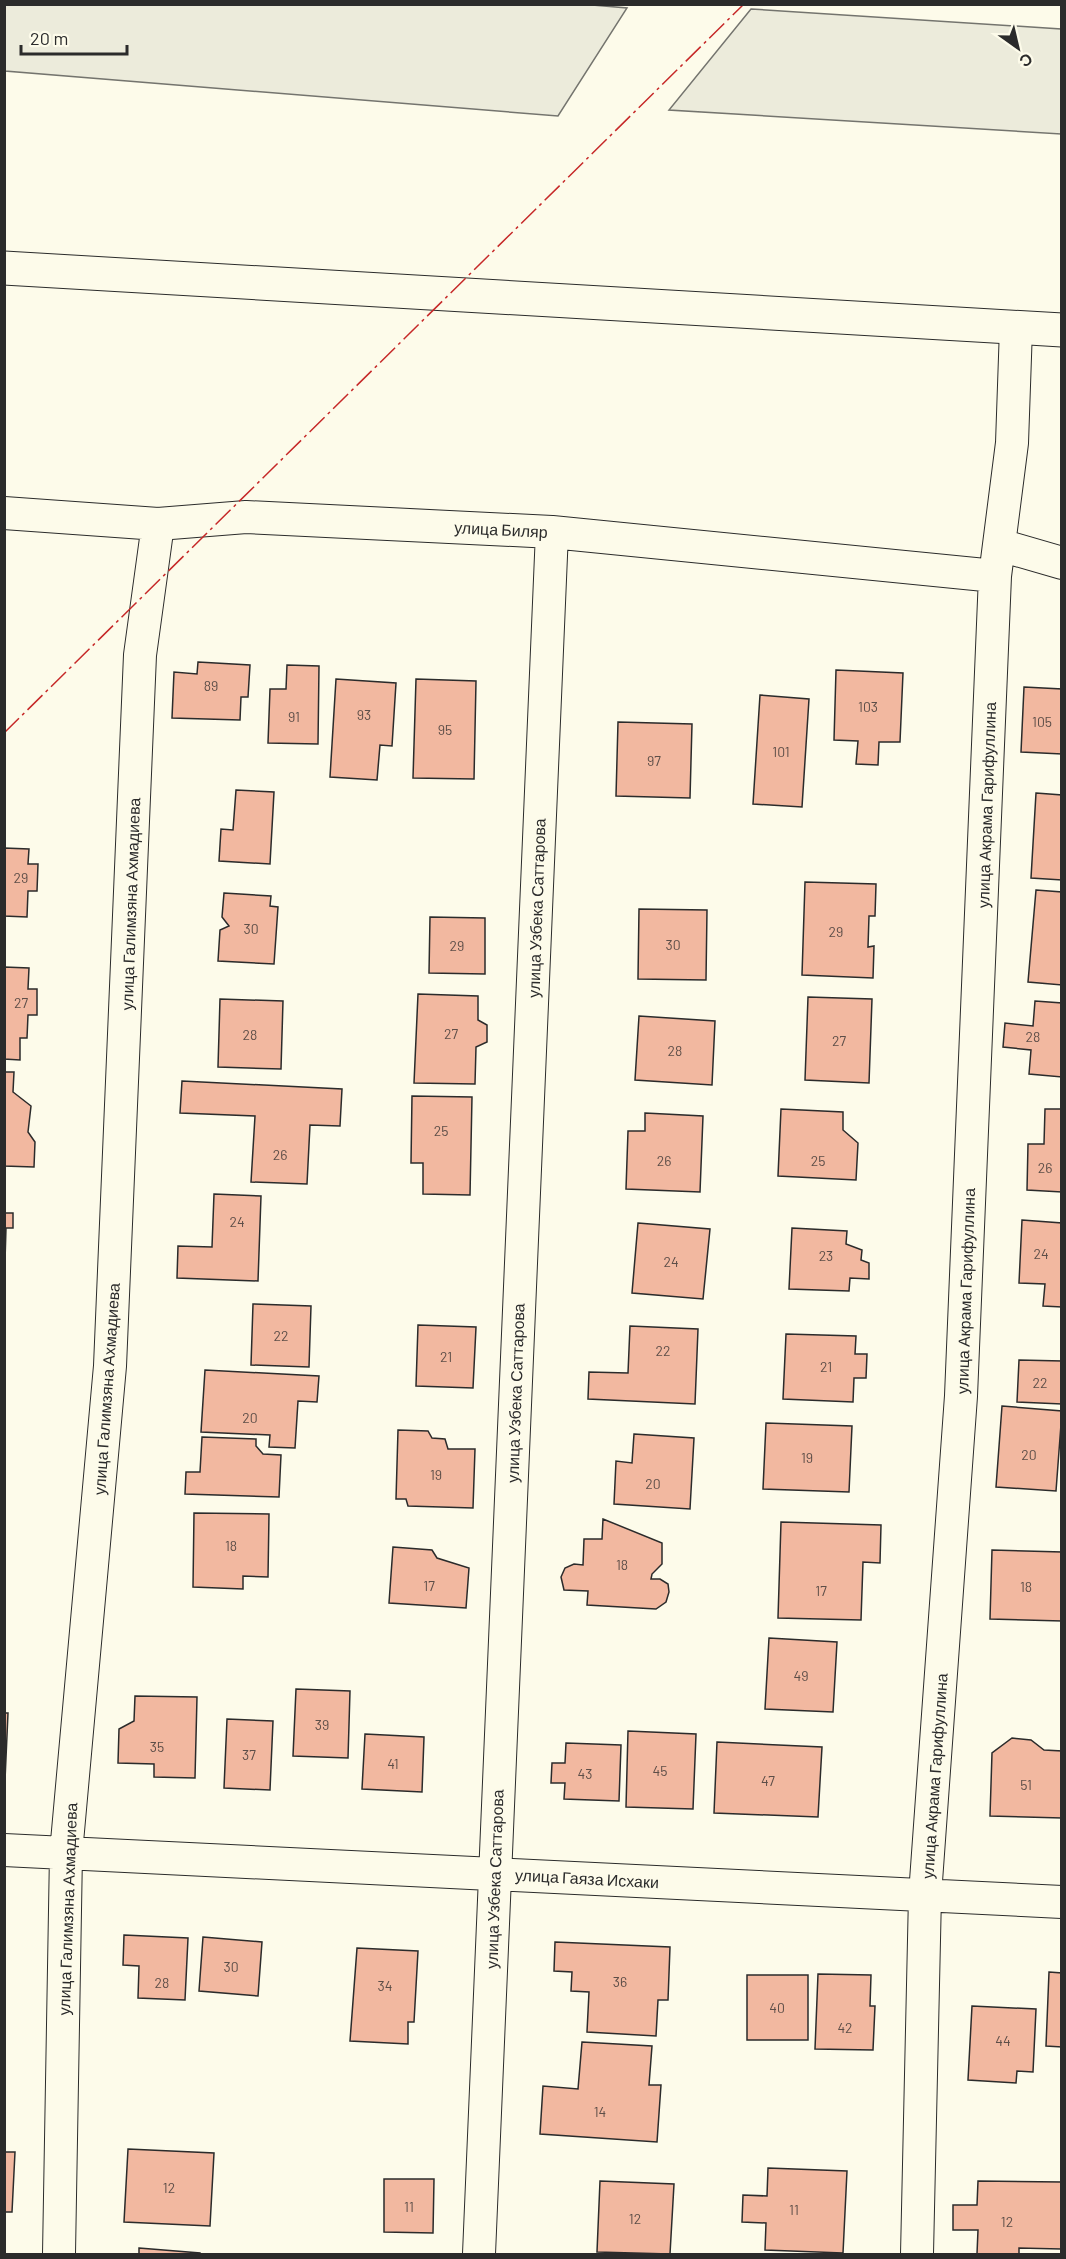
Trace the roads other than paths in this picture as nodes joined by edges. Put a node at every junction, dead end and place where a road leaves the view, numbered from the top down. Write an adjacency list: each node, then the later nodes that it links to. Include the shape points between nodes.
1 (4, 268): 2 (main road)
2 (1016, 328): 3 (main road); 7 (street, улица Акрама Гарифуллина, via 1012,443)
3 (1062, 330)
4 (4, 513): 5 (street, улица Биляр)
5 (158, 524): 6 (street, улица Биляр, via 246,517); 11 (street, улица Галимзяна Ахмадиева, via 140,656 110,1366)
6 (552, 532): 9 (street, улица Биляр); 12 (street, улица Узбека Саттарова)
7 (1000, 545): 8 (street); 9 (street, улица Акрама Гарифуллина)
8 (1062, 563)
9 (995, 576): 13 (street, улица Акрама Гарифуллина, via 961,1396)
10 (4, 1850): 11 (street, улица Гаяза Исхаки)
11 (66, 1853): 12 (street, улица Гаяза Исхаки); 15 (street, улица Галимзяна Ахмадиева)
12 (494, 1874): 13 (street, улица Гаяза Исхаки); 16 (street, улица Узбека Саттарова)
13 (925, 1895): 14 (street, улица Гаяза Исхаки); 17 (street, улица Акрама Гарифуллина)
14 (1062, 1902)
15 (59, 2254)
16 (479, 2254)
17 (916, 2254)

